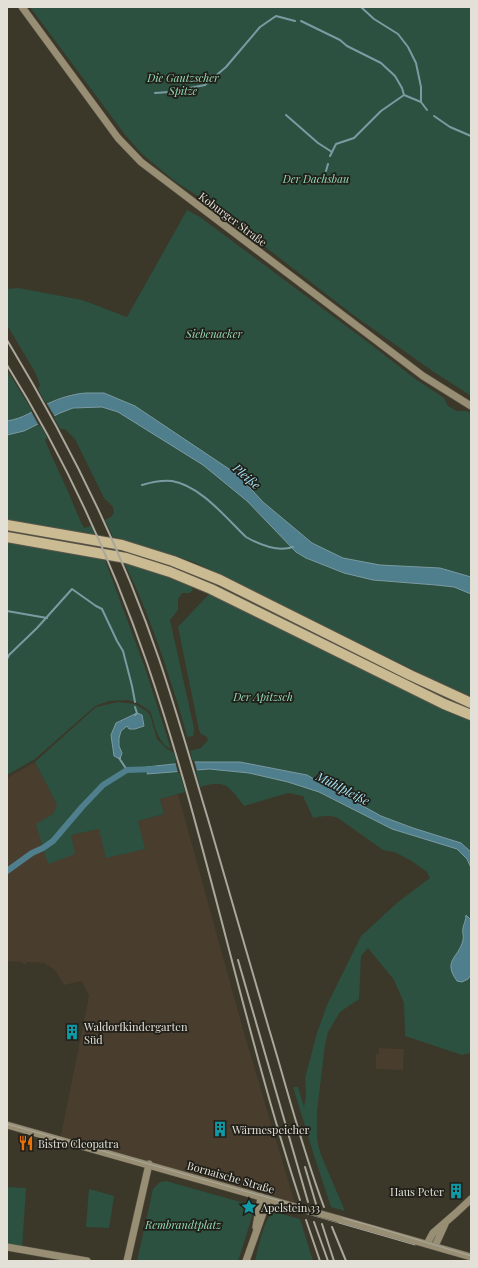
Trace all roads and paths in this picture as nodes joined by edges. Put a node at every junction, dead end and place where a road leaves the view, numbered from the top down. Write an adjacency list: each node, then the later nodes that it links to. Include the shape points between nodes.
1 (22, 7): 2 (main road, Koburger Straße, via 118,138 141,162 417,372)
2 (471, 406)
3 (7, 525): 5 (highway, via 122,545 173,561 220,580)
4 (7, 537): 6 (highway, via 126,558 170,572 211,589)
5 (471, 703)
6 (471, 715)
7 (7, 1125): 8 (main road, Bornaische Straße)
8 (149, 1164): 9 (main road, Bornaische Straße); 17 (main road)
9 (265, 1198): 12 (main road, Bornaische Straße, bridge); 18 (main road)
10 (471, 1199): 11 (main road)
11 (446, 1222): 12 (main road, via 433,1233); 13 (main road)
12 (427, 1244): 13 (main road, Bornaische Straße)
13 (435, 1246): 15 (main road, Bornaische Straße)
14 (7, 1247): 16 (main road)
15 (471, 1257)
16 (87, 1261)
17 (127, 1261)
18 (246, 1261)

